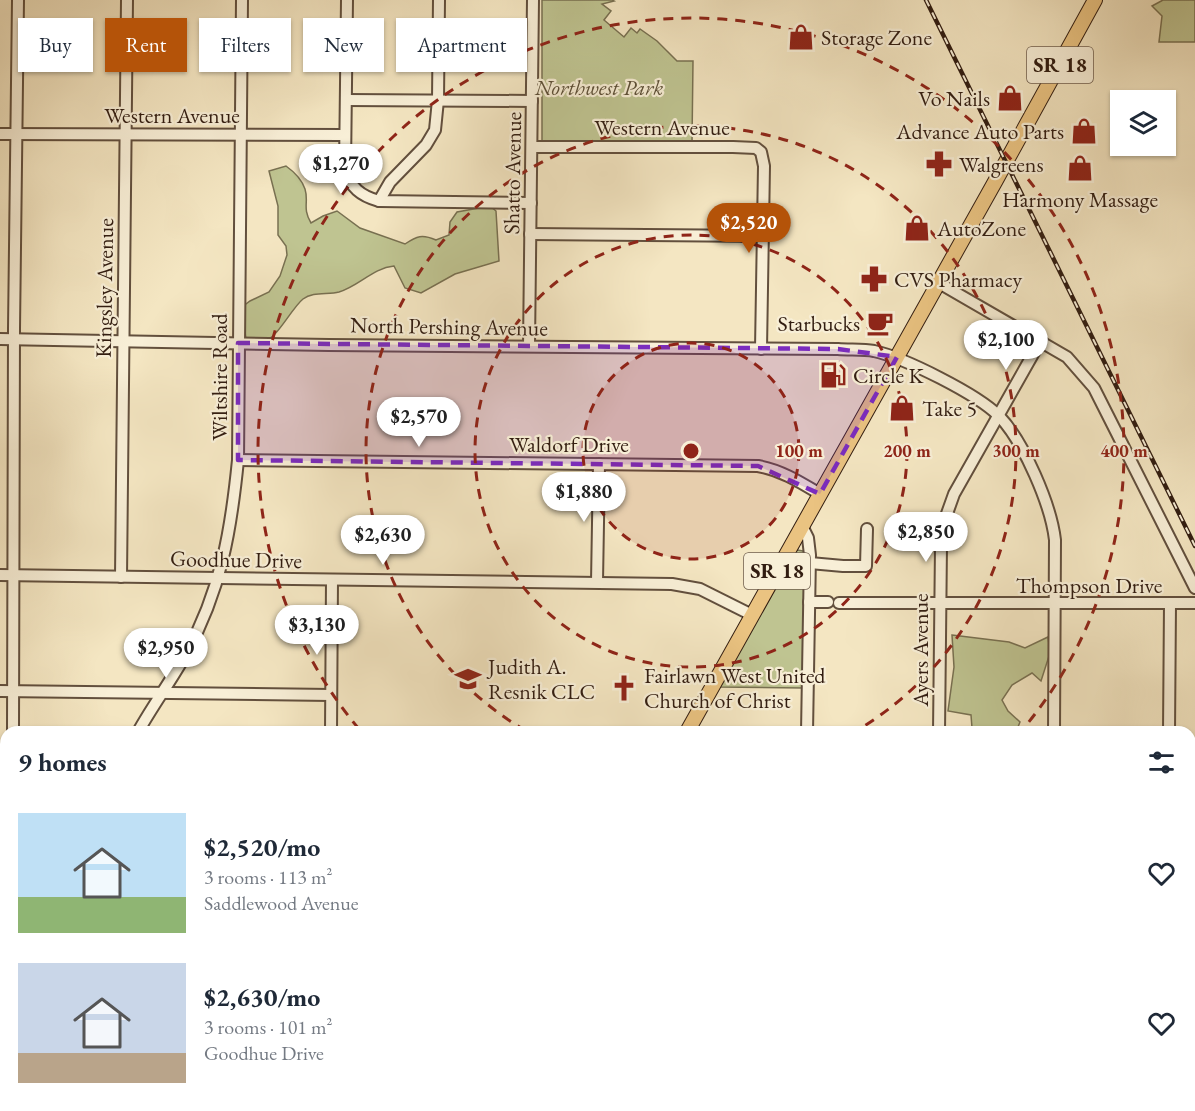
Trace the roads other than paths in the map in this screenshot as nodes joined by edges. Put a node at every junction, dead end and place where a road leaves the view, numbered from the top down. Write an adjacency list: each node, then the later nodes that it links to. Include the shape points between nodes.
1 (18, 0): 14 (street)
2 (127, 0): 12 (street, Kingsley Avenue)
3 (242, 0): 13 (street, Wiltshire Road)
4 (347, 0): 8 (street)
5 (439, 0): 9 (street)
6 (533, 0): 10 (street, Shatto Avenue)
7 (1095, 0): 21 (main road, SR 18)
8 (346, 100): 9 (street); 15 (street)
9 (438, 100): 10 (street); 17 (street, via 432,136 390,182)
10 (532, 101): 16 (street, Shatto Avenue)
11 (0, 134): 14 (street, Western Avenue)
12 (125, 134): 13 (street, Western Avenue); 14 (street, Western Avenue); 25 (street, Kingsley Avenue)
13 (241, 134): 15 (street, Western Avenue); 26 (street, Wiltshire Road)
14 (18, 135): 23 (street)
15 (345, 135): 17 (street, via 345,168 350,183 365,197)
16 (532, 147): 18 (street, Shatto Avenue); 20 (street, Western Avenue, via 756,148 764,161)
17 (379, 201): 18 (street)
18 (531, 202): 19 (street, Shatto Avenue)
19 (530, 234): 20 (street); 27 (street, Shatto Avenue)
20 (763, 236): 28 (street)
21 (939, 283): 24 (street); 29 (main road, SR 18)
22 (0, 339): 23 (street, North Pershing Avenue)
23 (14, 340): 25 (street, North Pershing Avenue); 38 (street)
24 (1041, 340): 30 (street, Ayers Avenue); 43 (street, via 1067,357 1094,388)
25 (123, 341): 26 (street, North Pershing Avenue); 39 (street, Kingsley Avenue)
26 (238, 343): 27 (street, North Pershing Avenue); 31 (street, Wiltshire Road)
27 (529, 346): 28 (street, North Pershing Avenue)
28 (761, 349): 29 (street, North Pershing Avenue, via 871,350)
29 (897, 357): 30 (street, North Pershing Avenue, via 968,394); 33 (main road, SR 18)
30 (999, 416): 46 (street, Ayers Avenue, via 954,494 944,522); 47 (street, via 1022,450 1050,512 1055,540)
31 (238, 460): 32 (street, Waldorf Drive); 40 (street, Wiltshire Road, via 231,526)
32 (599, 464): 33 (street, Waldorf Drive, via 758,466 788,476); 42 (street)
33 (820, 494): 34 (main road, SR 18)
34 (802, 526): 36 (street, via 808,538); 49 (main road, SR 18)
35 (867, 529): 36 (street, via 866,566)
36 (810, 563): 44 (street)
37 (0, 575): 38 (street, Goodhue Drive)
38 (14, 575): 39 (street, Goodhue Drive); 51 (street)
39 (121, 577): 40 (street, Goodhue Drive)
40 (218, 579): 41 (street, Goodhue Drive); 52 (street, Wiltshire Road, via 200,627)
41 (332, 580): 42 (street, Goodhue Drive); 53 (street)
42 (597, 582): 49 (street, Goodhue Drive, via 689,586)
43 (1195, 588)
44 (809, 602): 46 (street, Thompson Drive); 58 (street)
45 (1195, 603): 48 (street, Thompson Drive)
46 (940, 604): 47 (street, Thompson Drive); 59 (street, Ayers Avenue)
47 (1056, 604): 48 (street, Thompson Drive); 60 (street)
48 (1170, 604): 61 (street)
49 (752, 615): 57 (main road, SR 18)
50 (0, 691): 51 (street)
51 (14, 691): 52 (street); 54 (street)
52 (162, 693): 53 (street); 55 (street, Wiltshire Road)
53 (331, 695): 56 (street)
54 (13, 726)
55 (142, 726)
56 (331, 726)
57 (690, 726)
58 (807, 726)
59 (939, 726)
60 (1053, 726)
61 (1169, 726)

